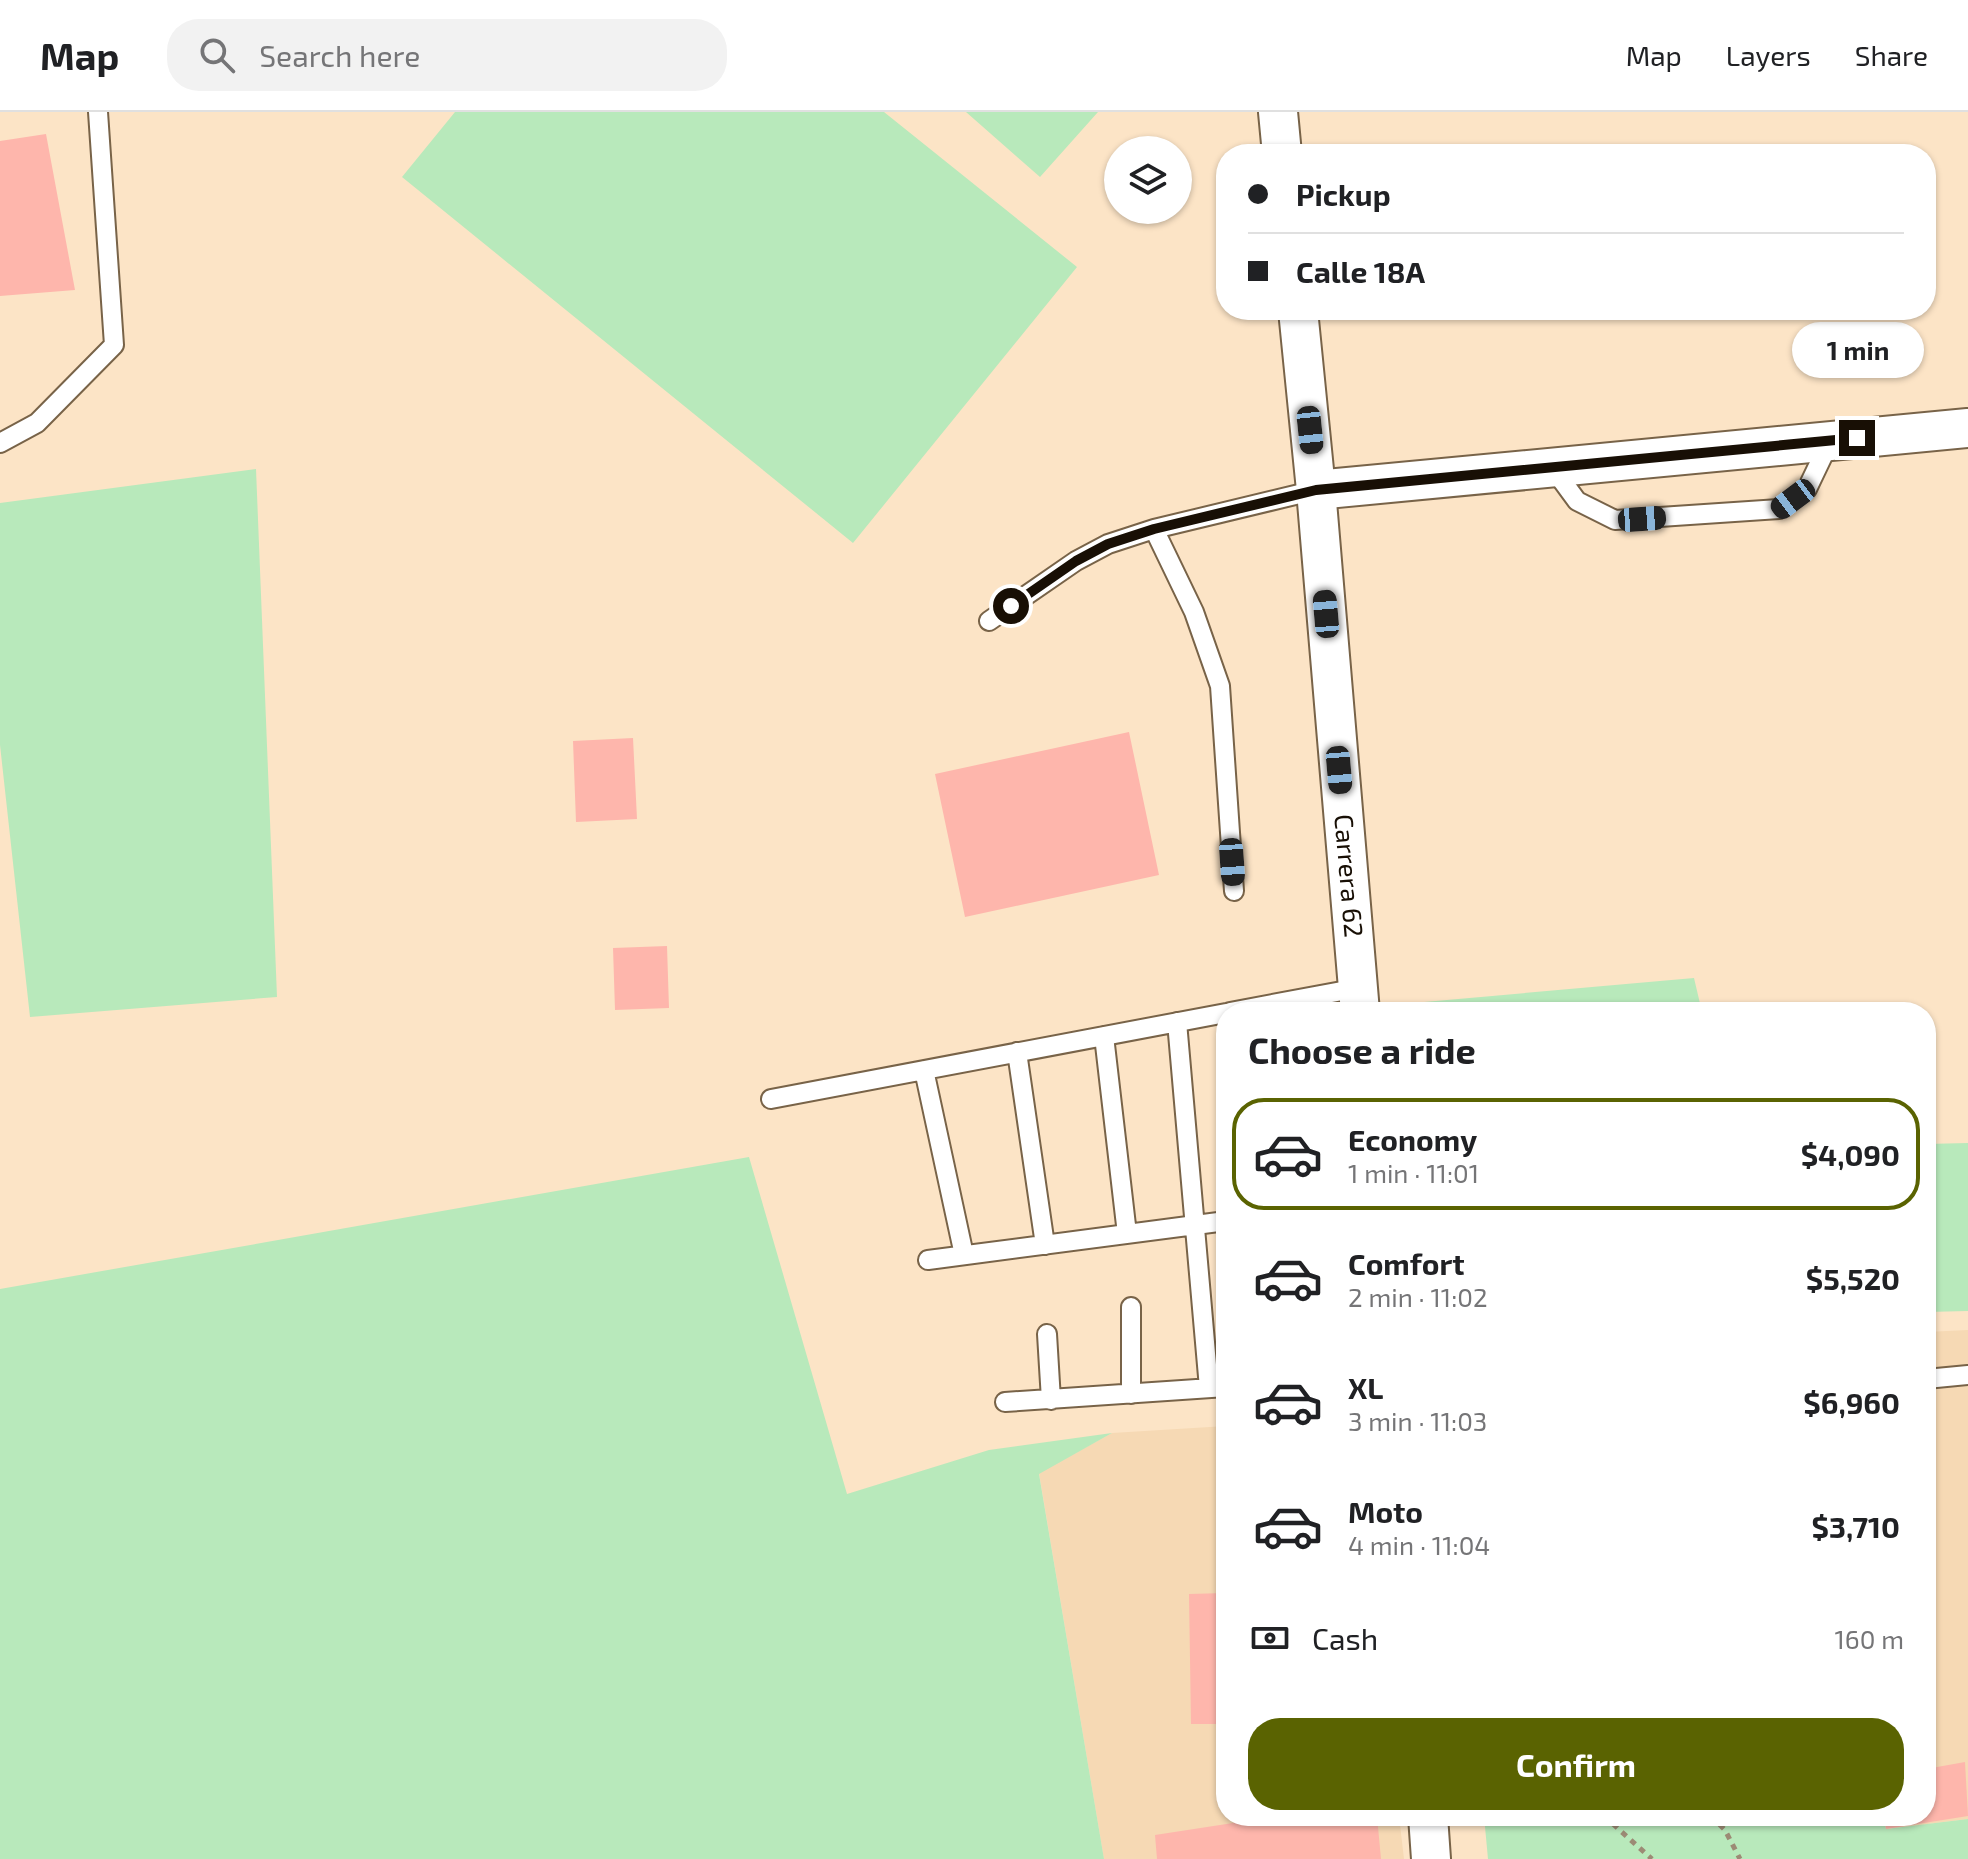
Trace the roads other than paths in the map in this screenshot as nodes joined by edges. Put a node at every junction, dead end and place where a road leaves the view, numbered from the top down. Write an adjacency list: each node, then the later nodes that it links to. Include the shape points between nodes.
1 (98, 112): 7 (lane, via 114,345 37,423)
2 (1278, 112): 3 (street)
3 (1281, 144)
4 (1299, 320): 9 (street, Carrera 62)
5 (1968, 428): 6 (street)
6 (1830, 441): 8 (street); 8 (lane, via 1807,489 1779,509 1615,520 1577,501)
7 (0, 443)
8 (1552, 467): 9 (street)
9 (1316, 490): 10 (lane); 13 (street, Carrera 62)
10 (1154, 529): 11 (lane, via 1076,561); 12 (lane, via 1194,612 1220,686)
11 (989, 621)
12 (1234, 891)
13 (1359, 1000): 14 (lane)
14 (1337, 1002)
15 (1216, 1014): 16 (lane)
16 (1177, 1022): 17 (lane); 22 (lane)
17 (1104, 1036): 18 (lane); 23 (lane)
18 (1017, 1052): 19 (lane); 24 (lane)
19 (924, 1070): 20 (lane); 25 (lane)
20 (771, 1099)
21 (1216, 1222): 22 (lane)
22 (1195, 1225): 23 (lane); 29 (lane)
23 (1127, 1234): 24 (lane)
24 (1045, 1245): 25 (lane)
25 (964, 1255): 26 (lane)
26 (928, 1260)
27 (1131, 1307): 33 (lane)
28 (1047, 1334): 34 (lane)
29 (1216, 1374)
30 (1968, 1375): 31 (lane)
31 (1936, 1378)
32 (1216, 1388): 33 (lane)
33 (1131, 1394): 34 (lane)
34 (1051, 1400): 35 (lane)
35 (1005, 1402)
36 (1429, 1826): 37 (street)
37 (1431, 1859)

